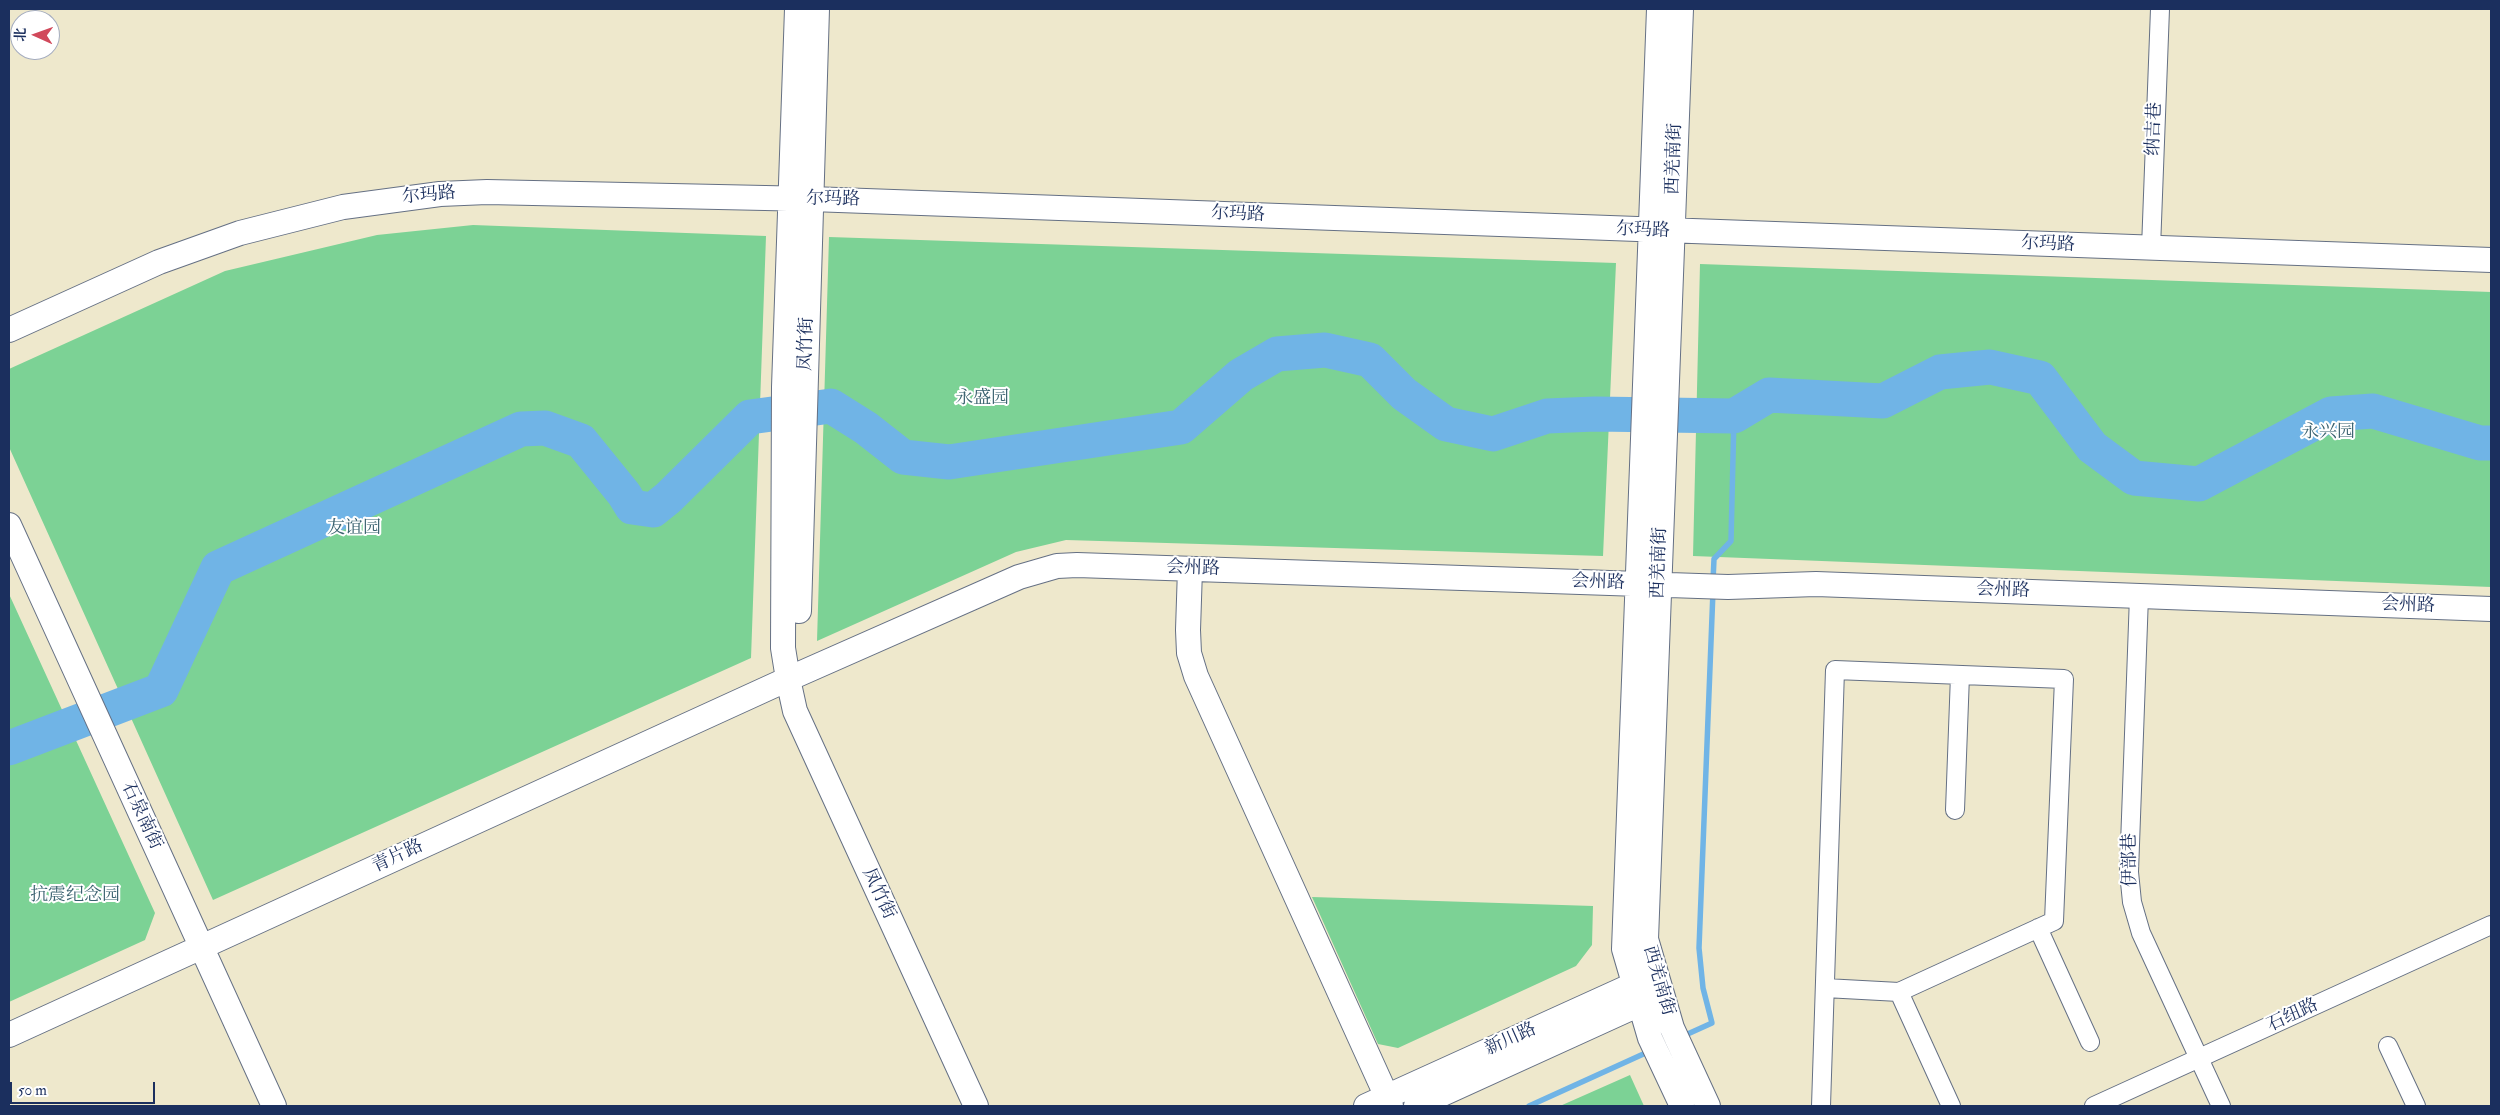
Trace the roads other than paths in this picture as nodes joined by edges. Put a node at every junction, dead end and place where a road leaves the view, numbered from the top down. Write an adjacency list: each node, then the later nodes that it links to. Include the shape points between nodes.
1 (797, 9): 6 (street, 凤竹街)
2 (817, 9): 6 (street, 凤竹街)
3 (1659, 9): 7 (street, 西羌南街)
4 (1681, 9): 7 (street, 西羌南街)
5 (2160, 9): 8 (street, 纳吉巷)
6 (801, 199): 7 (street, 尔玛路); 10 (street, 尔玛路, via 487,192 440,194 344,206 200,246); 17 (street, 凤竹街, via 793,484 798,640)
7 (1662, 231): 8 (street, 尔玛路); 13 (street, 西羌南街)
8 (2151, 248): 9 (street, 尔玛路)
9 (2491, 260)
10 (9, 330)
11 (9, 525): 21 (street, 石泉南街)
12 (1190, 569): 13 (street, 会州路); 17 (street, 会州路, via 1077,565 1038,570); 30 (street, via 1189,653 1196,676)
13 (1648, 584): 14 (street, 会州路, via 1728,587 1816,584); 22 (street, 西羌南街, via 1646,939); 25 (street, 西羌南街, via 1624,949)
14 (2139, 596): 15 (street, 会州路); 29 (street, 伊部巷, via 2129,872 2132,902 2141,933)
15 (2491, 609)
16 (1960, 675): 18 (street); 20 (street, via 2064,679 2054,921); 23 (street, via 1835,670)
17 (788, 679): 21 (street, 青片路); 32 (street, 凤竹街, via 795,711)
18 (1955, 810)
19 (2491, 925): 29 (street, 石纽路)
20 (2038, 928): 24 (street); 27 (street)
21 (202, 947): 26 (street, 青片路); 31 (street, 石泉南街)
22 (1659, 984): 25 (street, 新川路); 35 (street, 西羌南街, via 1672,1028)
23 (1825, 988): 24 (street); 36 (street)
24 (1899, 992): 37 (street)
25 (1637, 994): 30 (street, 新川路); 33 (street, 新川路); 34 (street, 西羌南街, via 1650,1038)
26 (9, 1035)
27 (2090, 1042)
28 (2388, 1046): 40 (street)
29 (2199, 1058): 38 (street, 石纽路); 39 (street, 伊部巷)
30 (1381, 1103)
31 (274, 1106)
32 (976, 1106)
33 (1416, 1106)
34 (1682, 1106)
35 (1708, 1106)
36 (1821, 1106)
37 (1951, 1106)
38 (2094, 1106)
39 (2221, 1106)
40 (2416, 1106)

